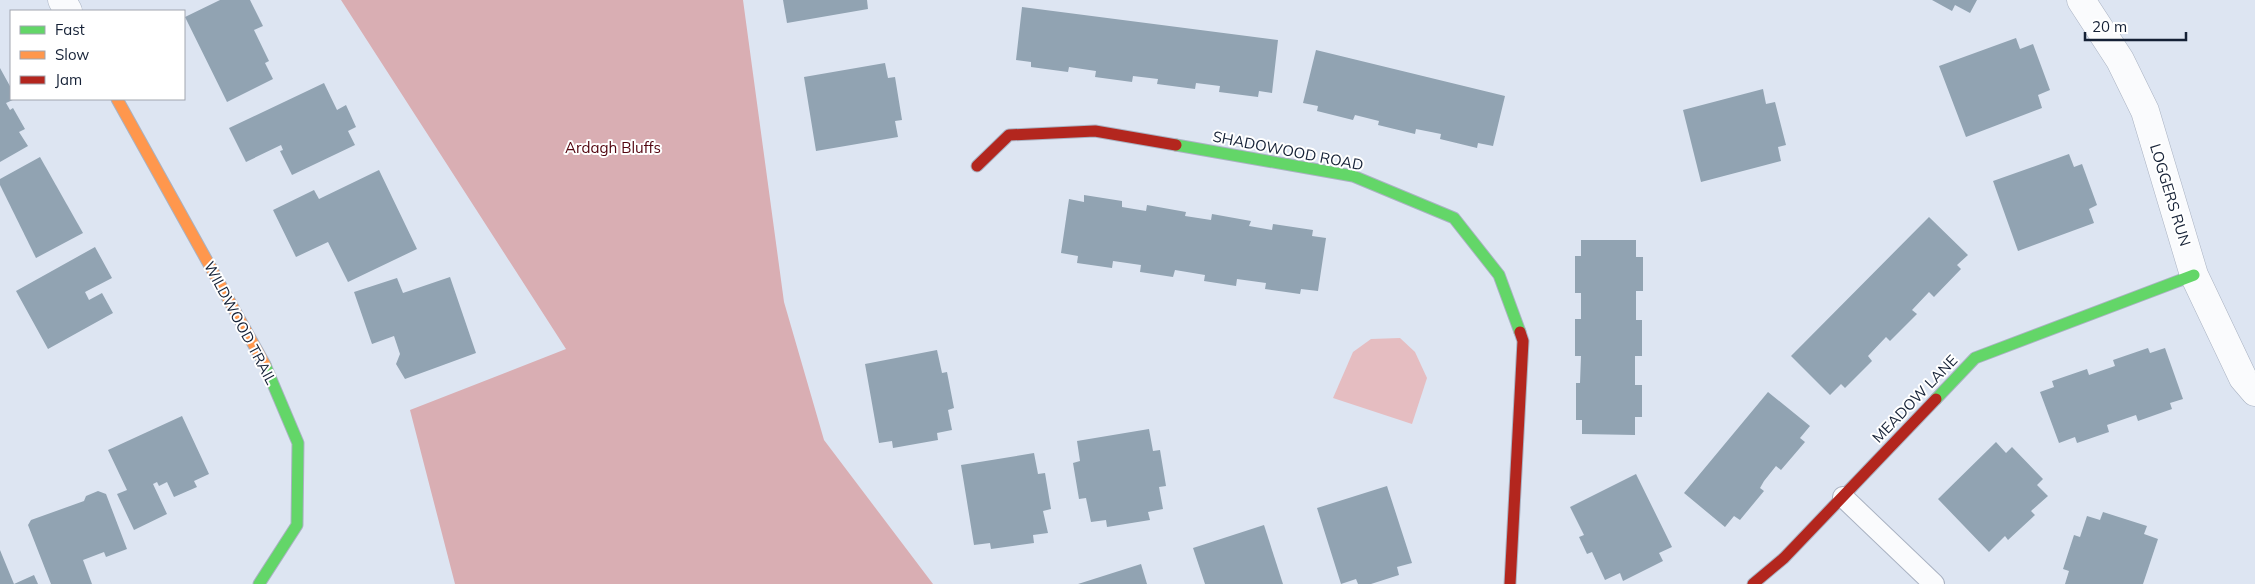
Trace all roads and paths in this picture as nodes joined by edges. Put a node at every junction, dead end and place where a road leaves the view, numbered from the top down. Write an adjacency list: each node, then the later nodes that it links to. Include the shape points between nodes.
1 (2081, 0): 4 (street, LOGGERS RUN, via 2120,60 2145,111)
2 (118, 100): 7 (street, WILDWOOD TRAIL, via 264,362 298,443 297,525)
3 (977, 166): 8 (street, SHADOWOOD ROAD, via 1009,135 1095,131 1353,176 1454,218 1499,275 1523,341)
4 (2194, 275): 5 (street, LOGGERS RUN, via 2244,378); 6 (street, MEADOW LANE, via 1975,358)
5 (2255, 392)
6 (1842, 497): 9 (street, MEADOW LANE, via 1784,558); 10 (lane)
7 (258, 584)
8 (1510, 584)
9 (1753, 584)
10 (1934, 584)

